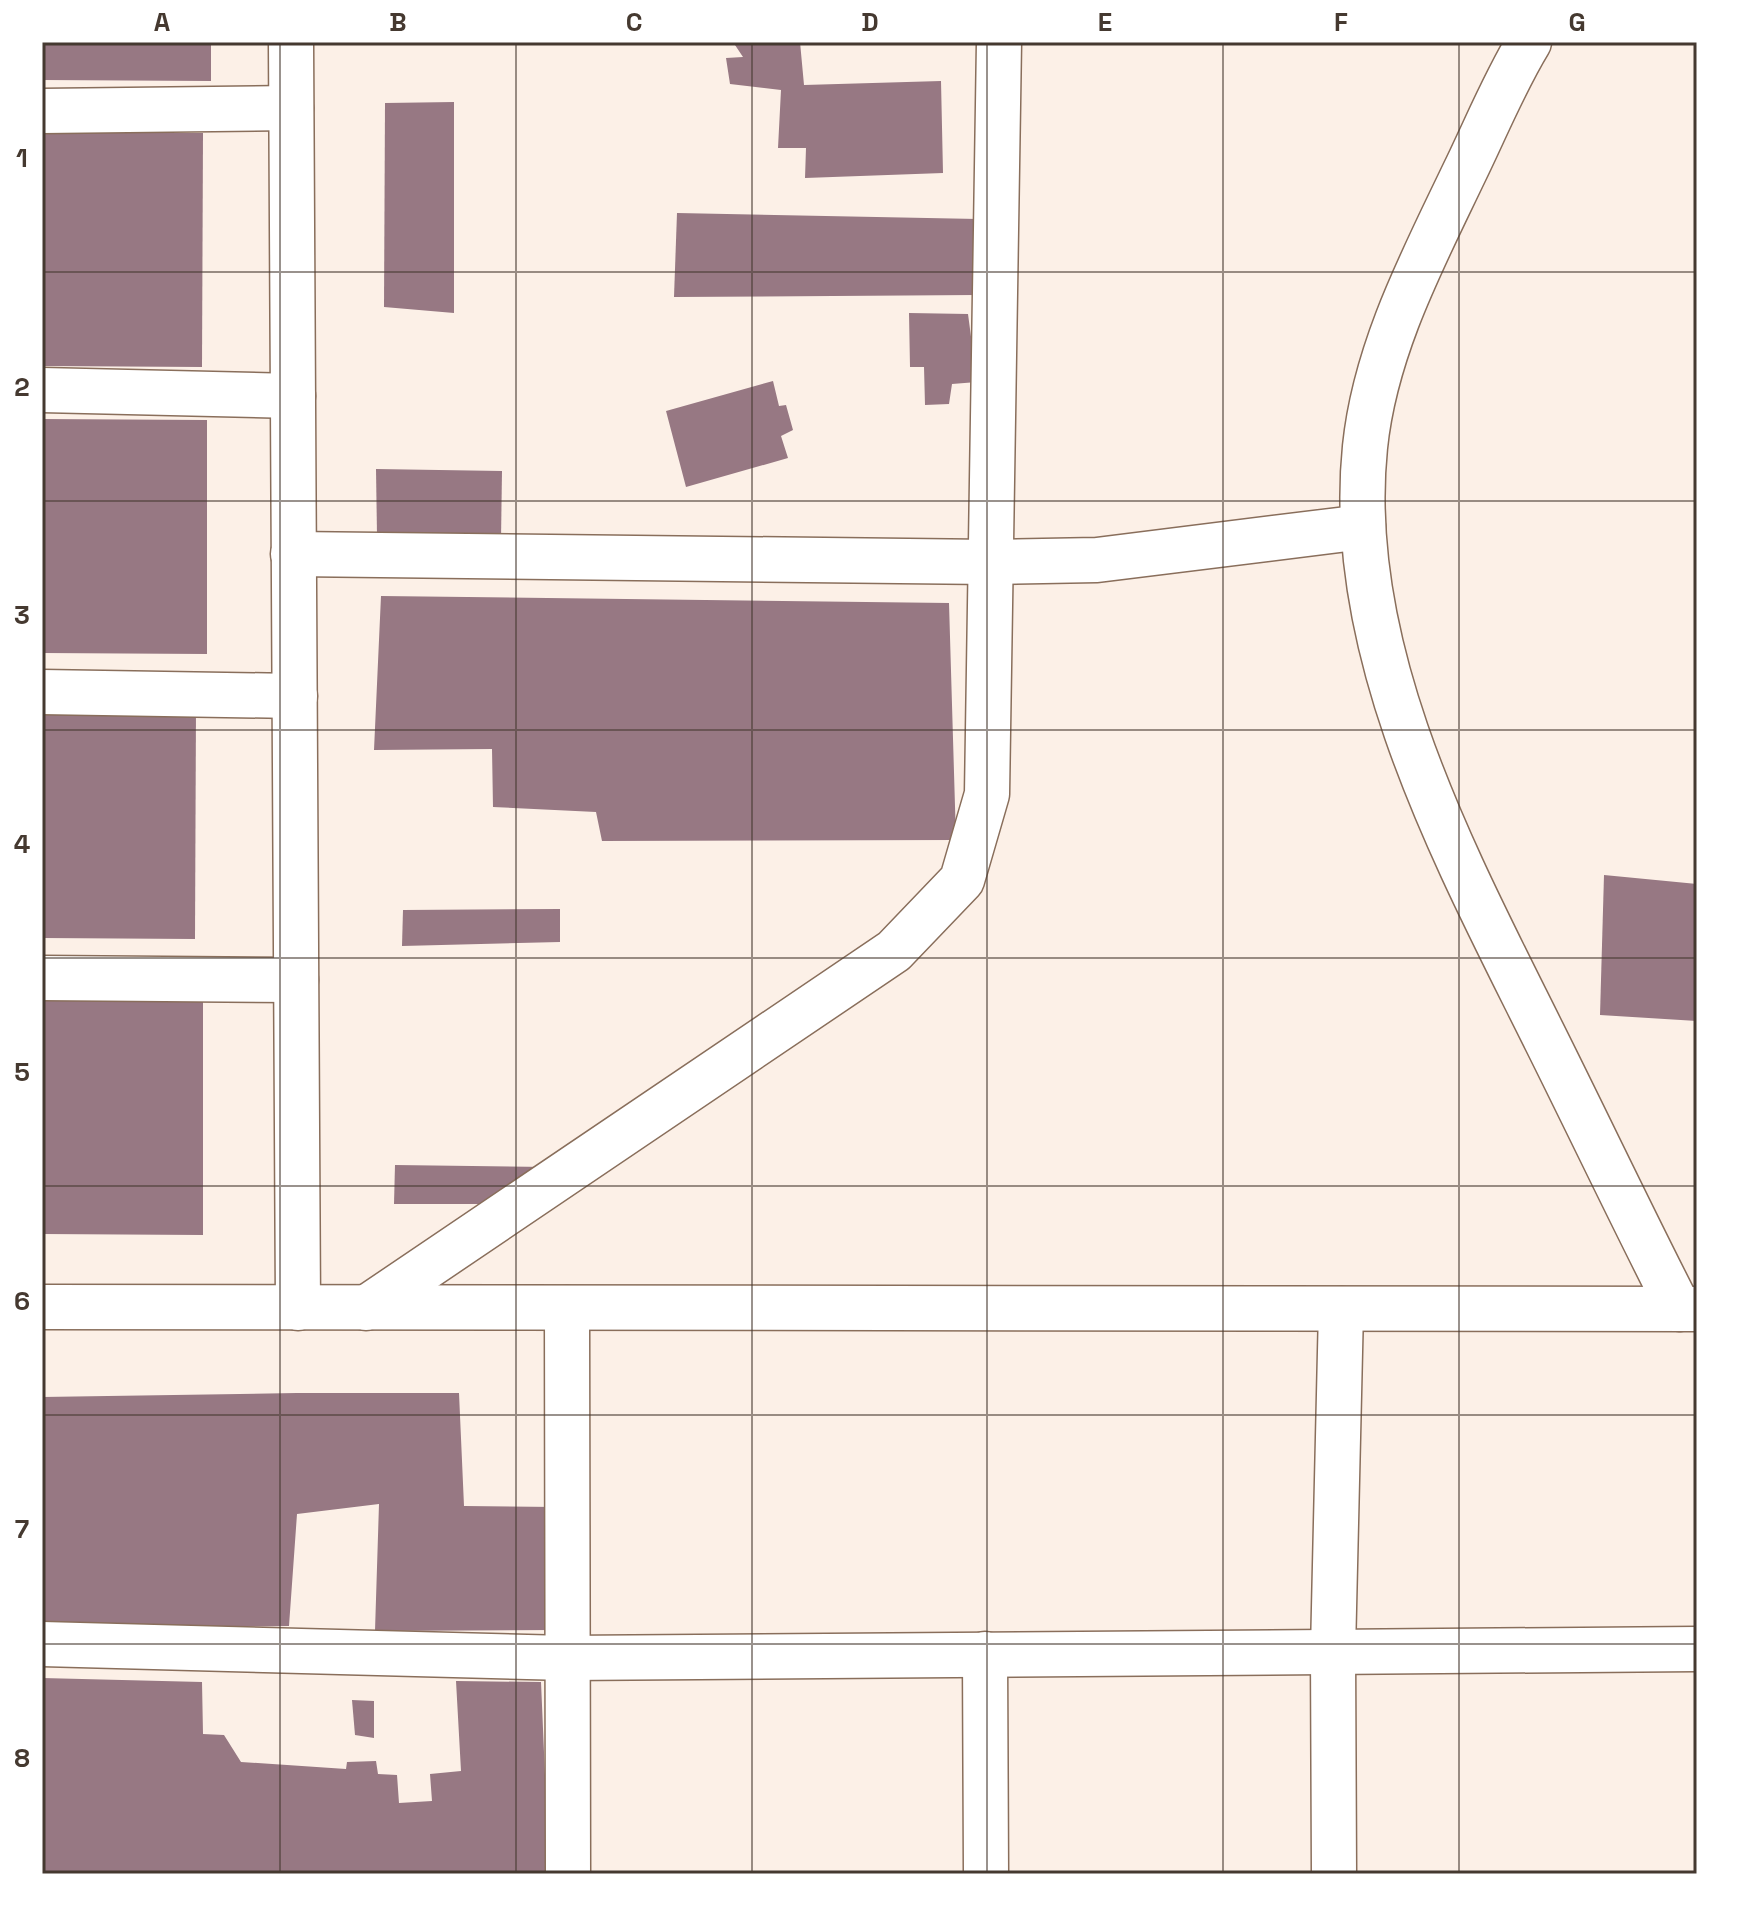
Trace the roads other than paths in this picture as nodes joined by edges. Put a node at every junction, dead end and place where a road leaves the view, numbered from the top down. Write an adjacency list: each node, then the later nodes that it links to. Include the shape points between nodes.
1 (291, 42): 4 (street)
2 (999, 42): 10 (street)
3 (1529, 42): 8 (street, via 1419,267 1379,368 1365,448)
4 (291, 108): 5 (street); 7 (street)
5 (42, 111)
6 (42, 390): 7 (street)
7 (293, 396): 9 (street)
8 (1363, 527): 10 (street, via 1097,560); 20 (street, via 1384,662 1470,888)
9 (293, 554): 10 (street); 12 (street)
10 (991, 562): 17 (street, via 987,794 962,880 894,951)
11 (42, 692): 12 (street)
12 (295, 696): 14 (street)
13 (42, 978): 14 (street)
14 (296, 980): 16 (street)
15 (42, 1307): 16 (street)
16 (298, 1308): 17 (street)
17 (366, 1308): 18 (street)
18 (567, 1308): 19 (street); 25 (street)
19 (1341, 1309): 20 (street); 23 (street)
20 (1688, 1309)
21 (42, 1644): 25 (street)
22 (1697, 1649): 23 (street)
23 (1333, 1651): 24 (street); 28 (street)
24 (985, 1654): 25 (street); 27 (street)
25 (566, 1658): 26 (street)
26 (568, 1874)
27 (986, 1874)
28 (1334, 1874)

